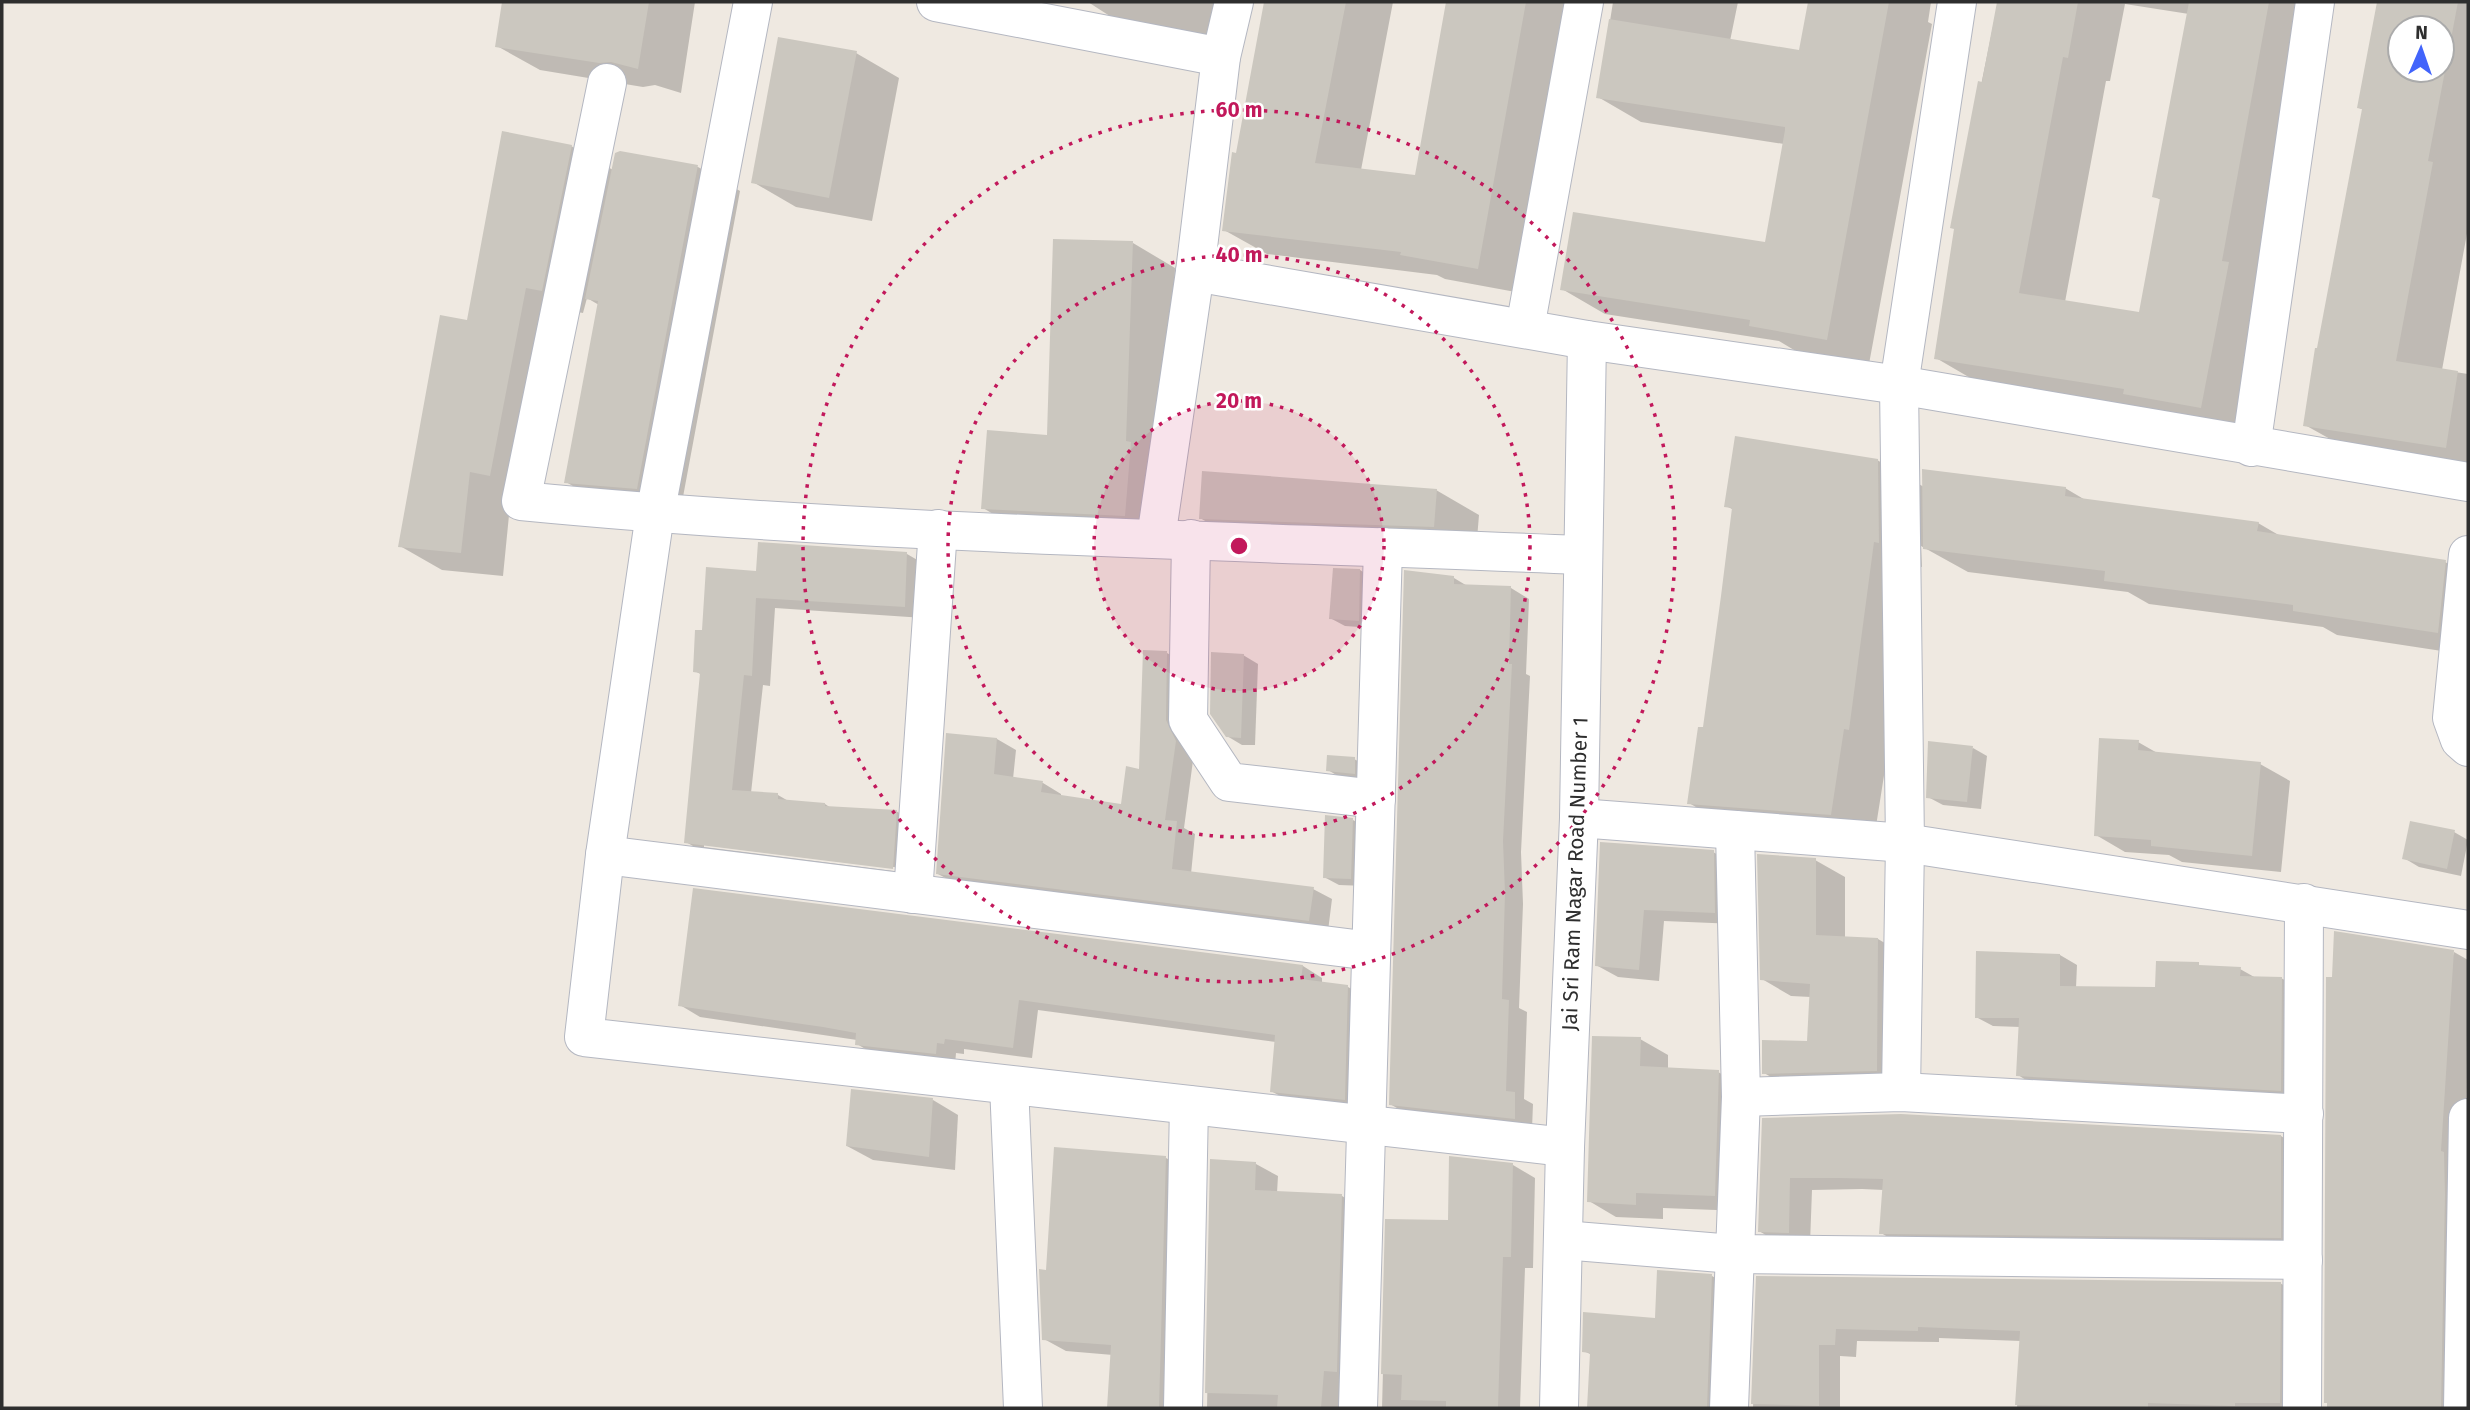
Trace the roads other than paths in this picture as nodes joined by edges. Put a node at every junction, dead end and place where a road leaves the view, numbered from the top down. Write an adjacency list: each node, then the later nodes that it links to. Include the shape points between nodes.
1 (753, 2): 15 (street)
2 (936, 2): 7 (street)
3 (1234, 2): 7 (street)
4 (1584, 2): 10 (street)
5 (1957, 2): 12 (street)
6 (2315, 2): 13 (street)
7 (1221, 57): 9 (street)
8 (607, 83): 15 (street, via 521,501)
9 (1195, 272): 10 (street); 17 (street)
10 (1525, 327): 11 (street)
11 (1587, 340): 12 (street); 19 (street, Jai Sri Ram Nagar Road Number 1)
12 (1899, 385): 13 (street); 25 (street)
13 (2251, 447): 14 (street)
14 (2468, 482)
15 (655, 514): 16 (street); 26 (street)
16 (938, 528): 17 (street); 27 (street)
17 (1174, 538): 18 (street); 22 (street, via 1188,720 1229,782)
18 (1383, 547): 19 (street); 22 (street)
19 (1581, 555): 23 (street, Jai Sri Ram Nagar Road Number 1)
20 (2468, 555): 21 (street, via 2452,718 2460,740)
21 (2468, 747)
22 (1376, 799): 30 (street)
23 (1579, 818): 24 (street); 38 (street, Jai Sri Ram Nagar Road Number 1)
24 (1735, 830): 25 (street); 33 (street)
25 (1905, 844): 28 (street); 32 (street)
26 (605, 855): 27 (street); 31 (street, via 584,1037)
27 (913, 894): 30 (street)
28 (2304, 902): 29 (street); 35 (street)
29 (2468, 930)
30 (1371, 951): 37 (street)
31 (1009, 1085): 34 (street); 43 (street)
32 (1901, 1092): 33 (street); 35 (street)
33 (1741, 1097): 40 (street)
34 (1189, 1105): 37 (street); 44 (street)
35 (2304, 1114): 41 (street)
36 (2468, 1118): 42 (street)
37 (1367, 1125): 38 (street); 45 (street)
38 (1565, 1147): 39 (street, Jai Sri Ram Nagar Road Number 1)
39 (1563, 1240): 40 (street); 46 (street, Jai Sri Ram Nagar Road Number 1)
40 (1733, 1254): 41 (street); 47 (street)
41 (2303, 1260): 48 (street)
42 (2466, 1279): 49 (street)
43 (1023, 1408)
44 (1183, 1408)
45 (1358, 1408)
46 (1559, 1408)
47 (1729, 1408)
48 (2302, 1408)
49 (2463, 1408)

